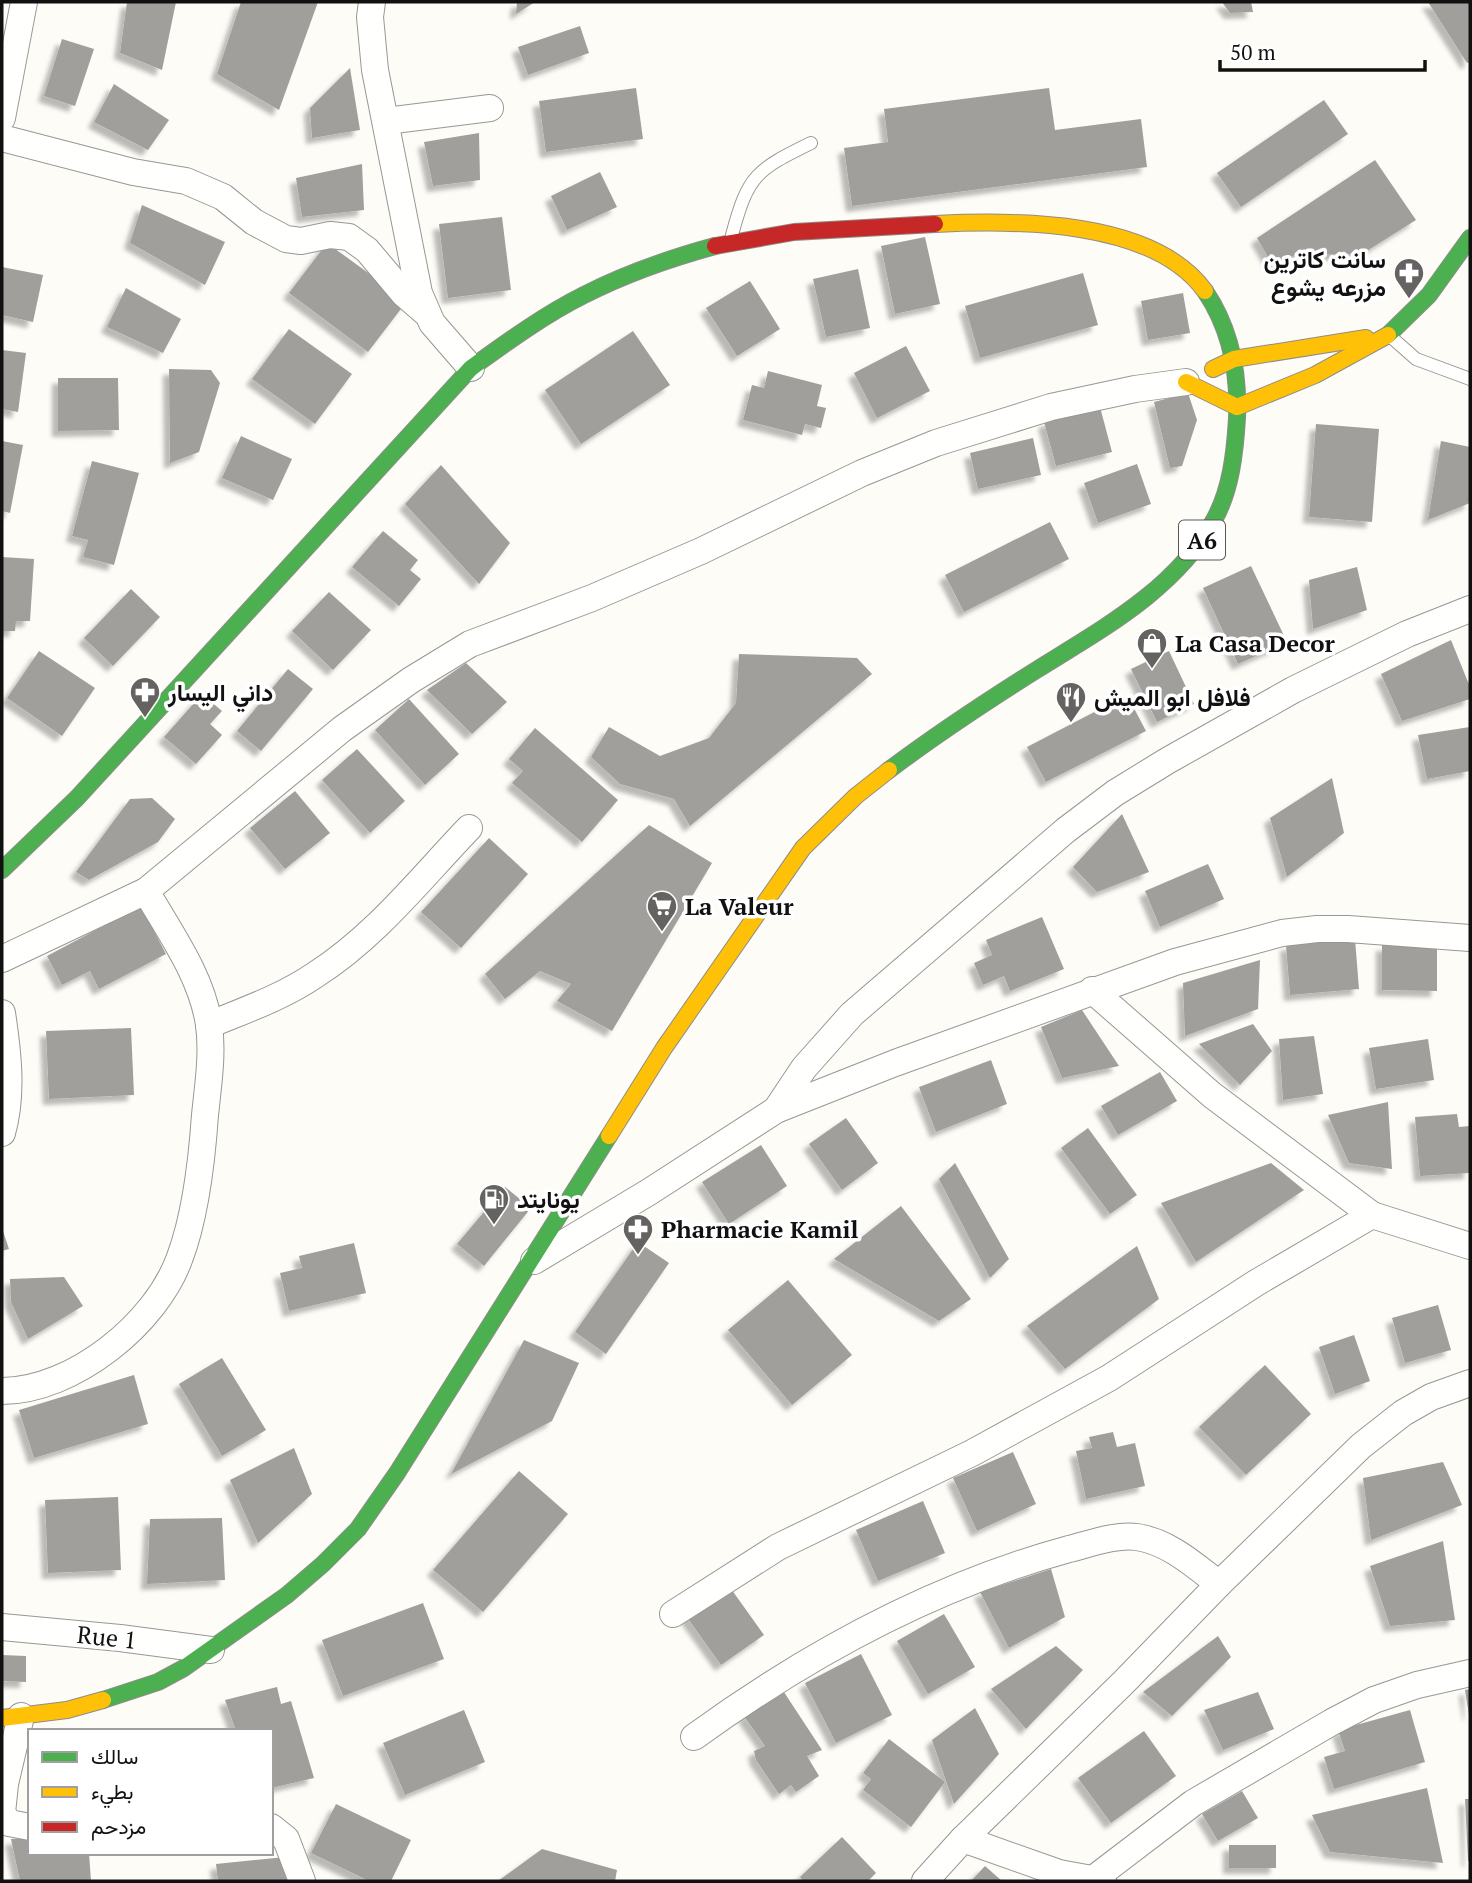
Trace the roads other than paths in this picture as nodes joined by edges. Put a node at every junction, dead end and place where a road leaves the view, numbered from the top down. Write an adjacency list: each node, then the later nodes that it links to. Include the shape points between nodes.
1 (23, 2): 4 (street)
2 (372, 2): 5 (street, via 371,41)
3 (490, 108): 5 (street)
4 (2, 118)
5 (386, 121): 10 (street)
6 (2, 138): 10 (street, via 186,181 223,197 254,222 286,239 349,237)
7 (811, 144): 9 (lane, via 773,163 752,180)
8 (1470, 238): 11 (main road, via 1429,295)
9 (730, 242): 12 (main road, A6, via 802,231 988,223 1052,223 1098,231 1163,255 1185,269 1213,304); 13 (main road, A6, via 609,284 512,338)
10 (426, 313): 13 (street)
11 (1388, 335): 12 (main road); 14 (lane, via 1416,359); 16 (main road, via 1330,369)
12 (1234, 359): 15 (main road); 16 (main road, A6)
13 (471, 369): 19 (main road, A6, via 77,798)
14 (1470, 379)
15 (1186, 382): 16 (main road); 20 (street, via 1051,407 936,443 701,551 470,644 342,729)
16 (1237, 407): 30 (main road, A6, via 1227,486 1202,539 1151,592 929,740 826,821 781,876 671,1037)
17 (1470, 609): 26 (street, via 1293,690 1115,793 852,1014 804,1068)
18 (469, 828): 25 (street, via 370,932 340,957 298,986)
19 (2, 870)
20 (146, 891): 22 (street); 25 (street, via 189,964)
21 (1470, 938): 23 (street, via 1348,929 1282,933)
22 (2, 959)
23 (1092, 990): 26 (street); 28 (street, via 1212,1095)
24 (2, 1013): 27 (street, via 8,1097)
25 (209, 1025): 32 (street, via 204,1138 180,1259 165,1288 120,1339 88,1364 39,1384)
26 (776, 1110): 30 (street)
27 (2, 1133)
28 (1372, 1214): 29 (street); 34 (street, via 1109,1378 972,1453 805,1533)
29 (1470, 1246)
30 (526, 1266): 36 (main road, A6, via 358,1529 287,1595)
31 (1470, 1383): 33 (street, via 1431,1397 1382,1429)
32 (2, 1391)
33 (1219, 1584): 39 (street, via 1175,1551 1134,1536 1053,1554 960,1586 881,1622 780,1678); 42 (street)
34 (673, 1614)
35 (2, 1627): 36 (street, Rue 1)
36 (211, 1650): 38 (main road, A6, via 158,1682 67,1710)
37 (1470, 1673): 45 (street, via 1416,1685 1332,1722 1193,1803)
38 (11, 1717): 40 (street, via 2,1813 9,1823)
39 (694, 1737)
40 (28, 1827)
41 (273, 1829): 43 (street, via 286,1839)
42 (963, 1839): 44 (street); 45 (street, via 1037,1866)
43 (302, 1881)
44 (925, 1881)
45 (1098, 1881)

